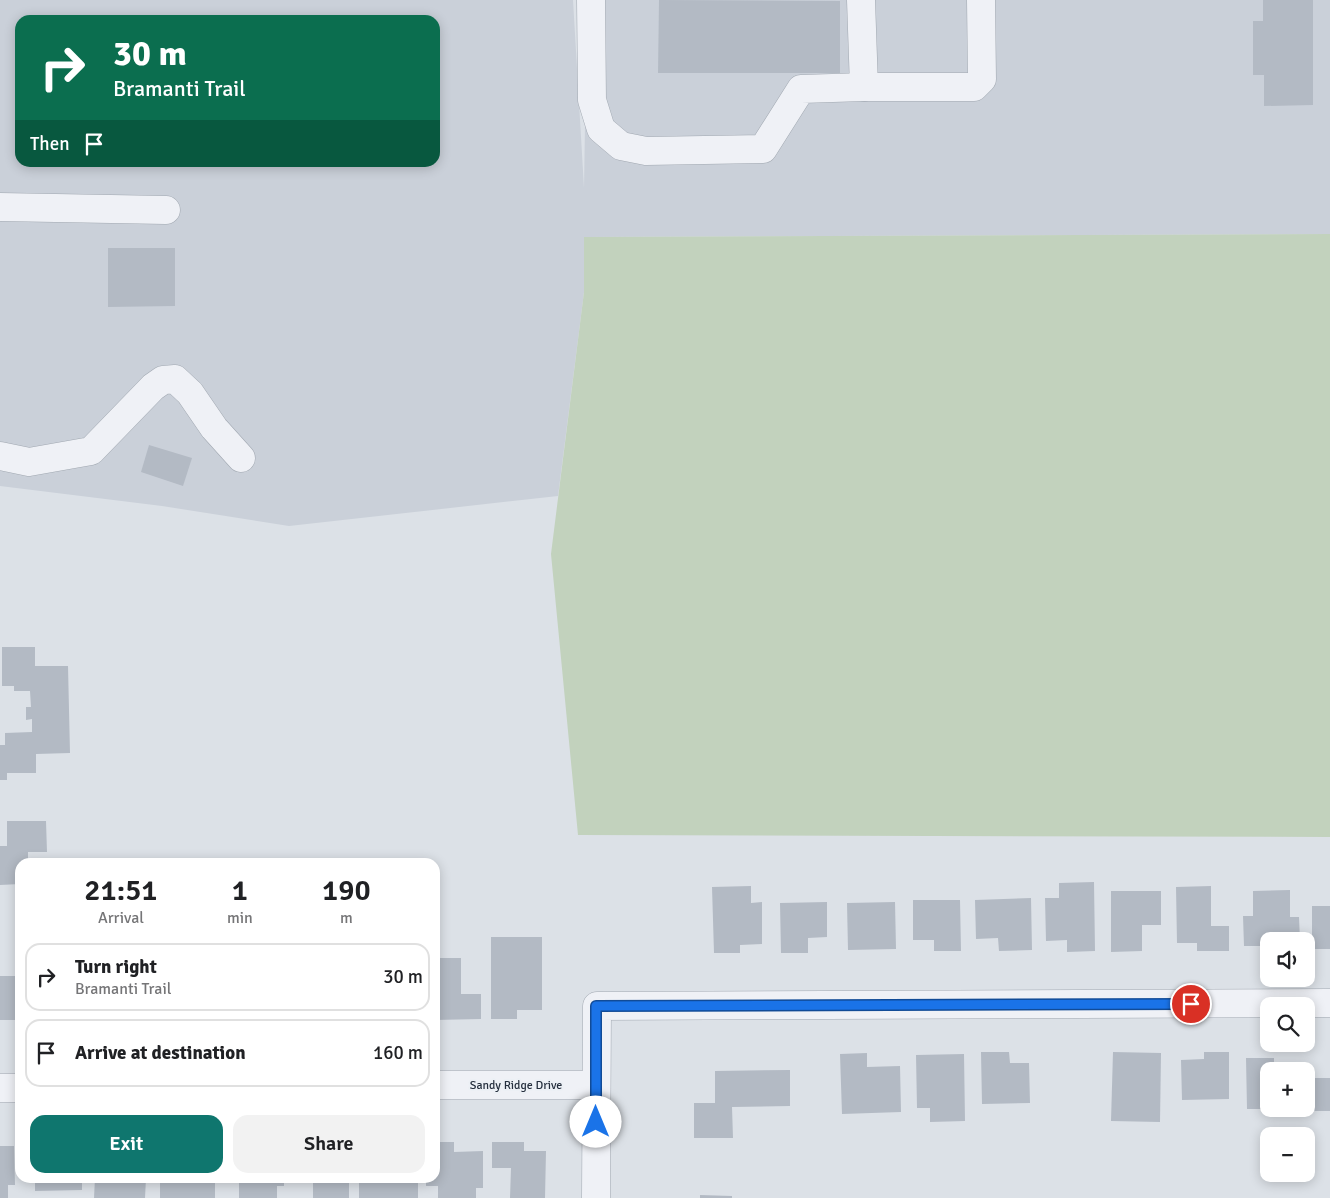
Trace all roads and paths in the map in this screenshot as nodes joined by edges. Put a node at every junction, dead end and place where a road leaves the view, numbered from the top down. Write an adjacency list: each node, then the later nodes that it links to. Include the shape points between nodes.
1 (591, 0): 4 (street, via 592,100 601,129 621,146 646,151 763,149 801,89)
2 (861, 0): 4 (street)
3 (981, 0): 4 (street, via 982,79 974,87)
4 (864, 87)
5 (0, 207): 6 (street)
6 (166, 210)
7 (0, 456): 8 (street, via 28,462 91,451 154,387 163,380 175,379 190,393 214,428)
8 (241, 458)
9 (1330, 1003): 11 (street, via 596,1006)
10 (440, 1085): 11 (street, Sandy Ridge Drive)
11 (596, 1085): 14 (street)
12 (0, 1088): 13 (street)
13 (15, 1088)
14 (596, 1198)

